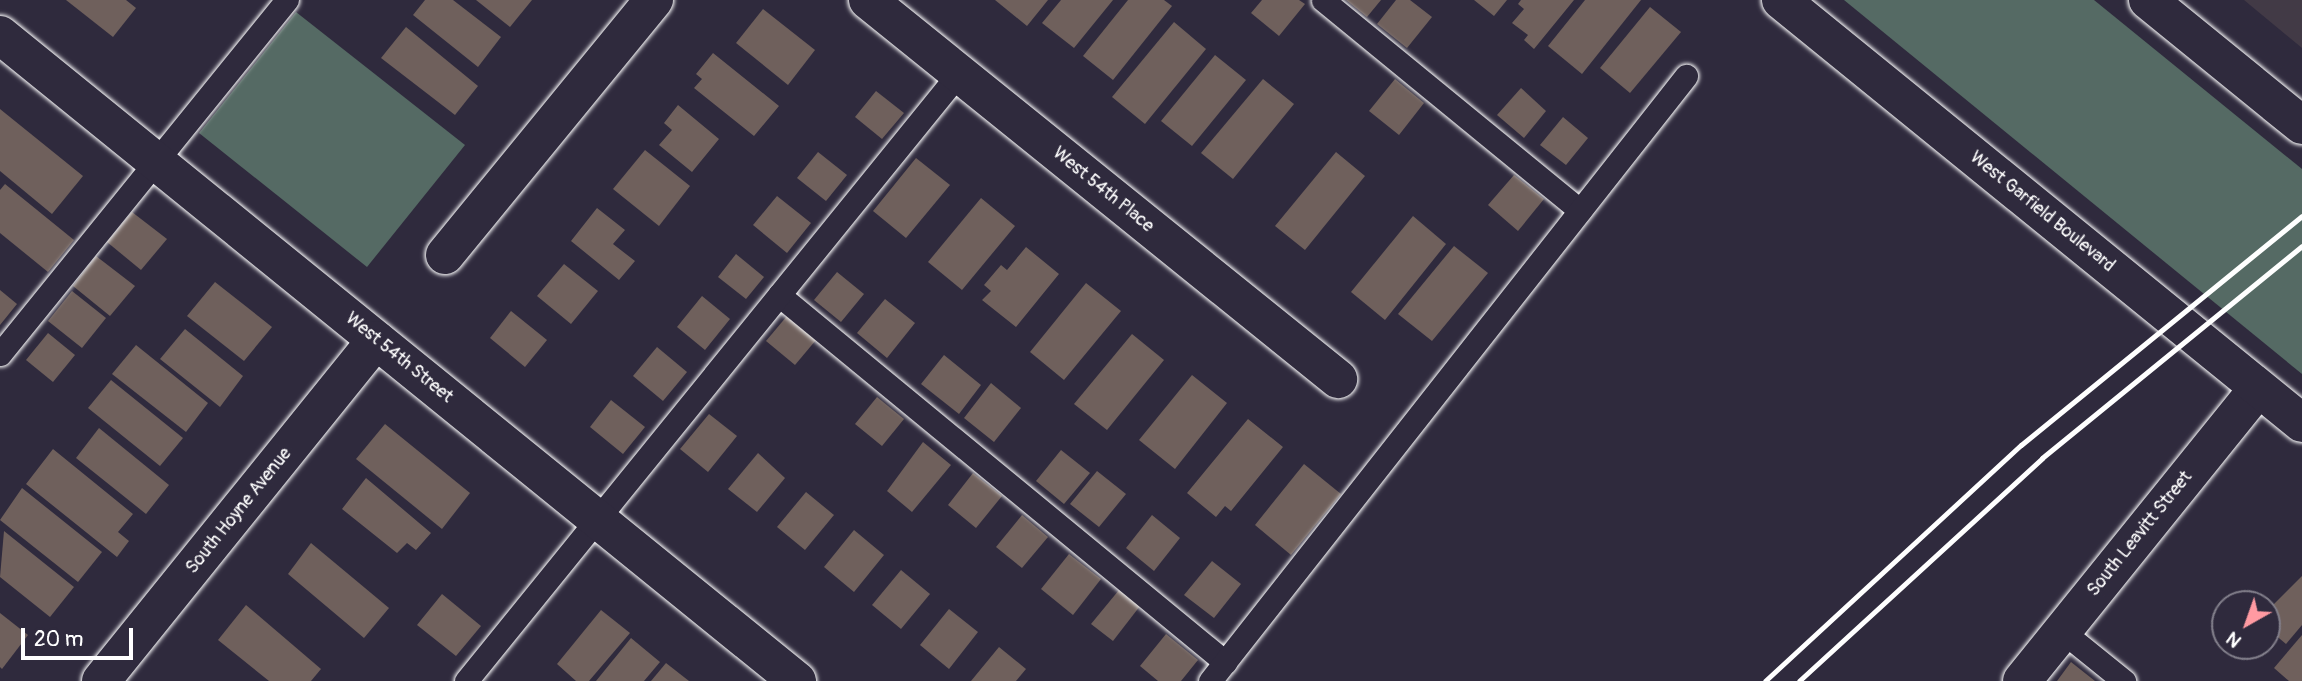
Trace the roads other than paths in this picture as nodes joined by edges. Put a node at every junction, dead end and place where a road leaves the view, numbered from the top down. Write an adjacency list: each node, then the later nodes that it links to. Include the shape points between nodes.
1 (287, 0): 11 (lane)
2 (654, 0): 13 (street)
3 (868, 0): 8 (street, West 54th Place)
4 (1323, 0): 12 (lane)
5 (1781, 0): 18 (street, West Garfield Boulevard)
6 (2148, 0): 10 (street)
7 (0, 35): 11 (street, West 54th Street)
8 (959, 74): 14 (lane); 17 (street, West 54th Place)
9 (1686, 76): 12 (lane)
10 (2302, 125)
11 (156, 162): 15 (street, West 54th Street); 16 (lane)
12 (1580, 211): 22 (lane)
13 (445, 255)
14 (779, 295): 20 (lane); 22 (lane)
15 (376, 340): 20 (street, West 54th Street); 23 (street, South Hoyne Avenue)
16 (0, 354)
17 (1338, 379)
18 (2258, 388): 19 (street, West Garfield Boulevard); 21 (street, South Leavitt Street)
19 (2302, 424)
20 (597, 519): 24 (lane); 25 (street, West 54th Street)
21 (2062, 631): 27 (street, South Leavitt Street); 28 (lane)
22 (1225, 662): 26 (lane)
23 (101, 681)
24 (466, 681)
25 (797, 681)
26 (1210, 681)
27 (2022, 681)
28 (2124, 681)

